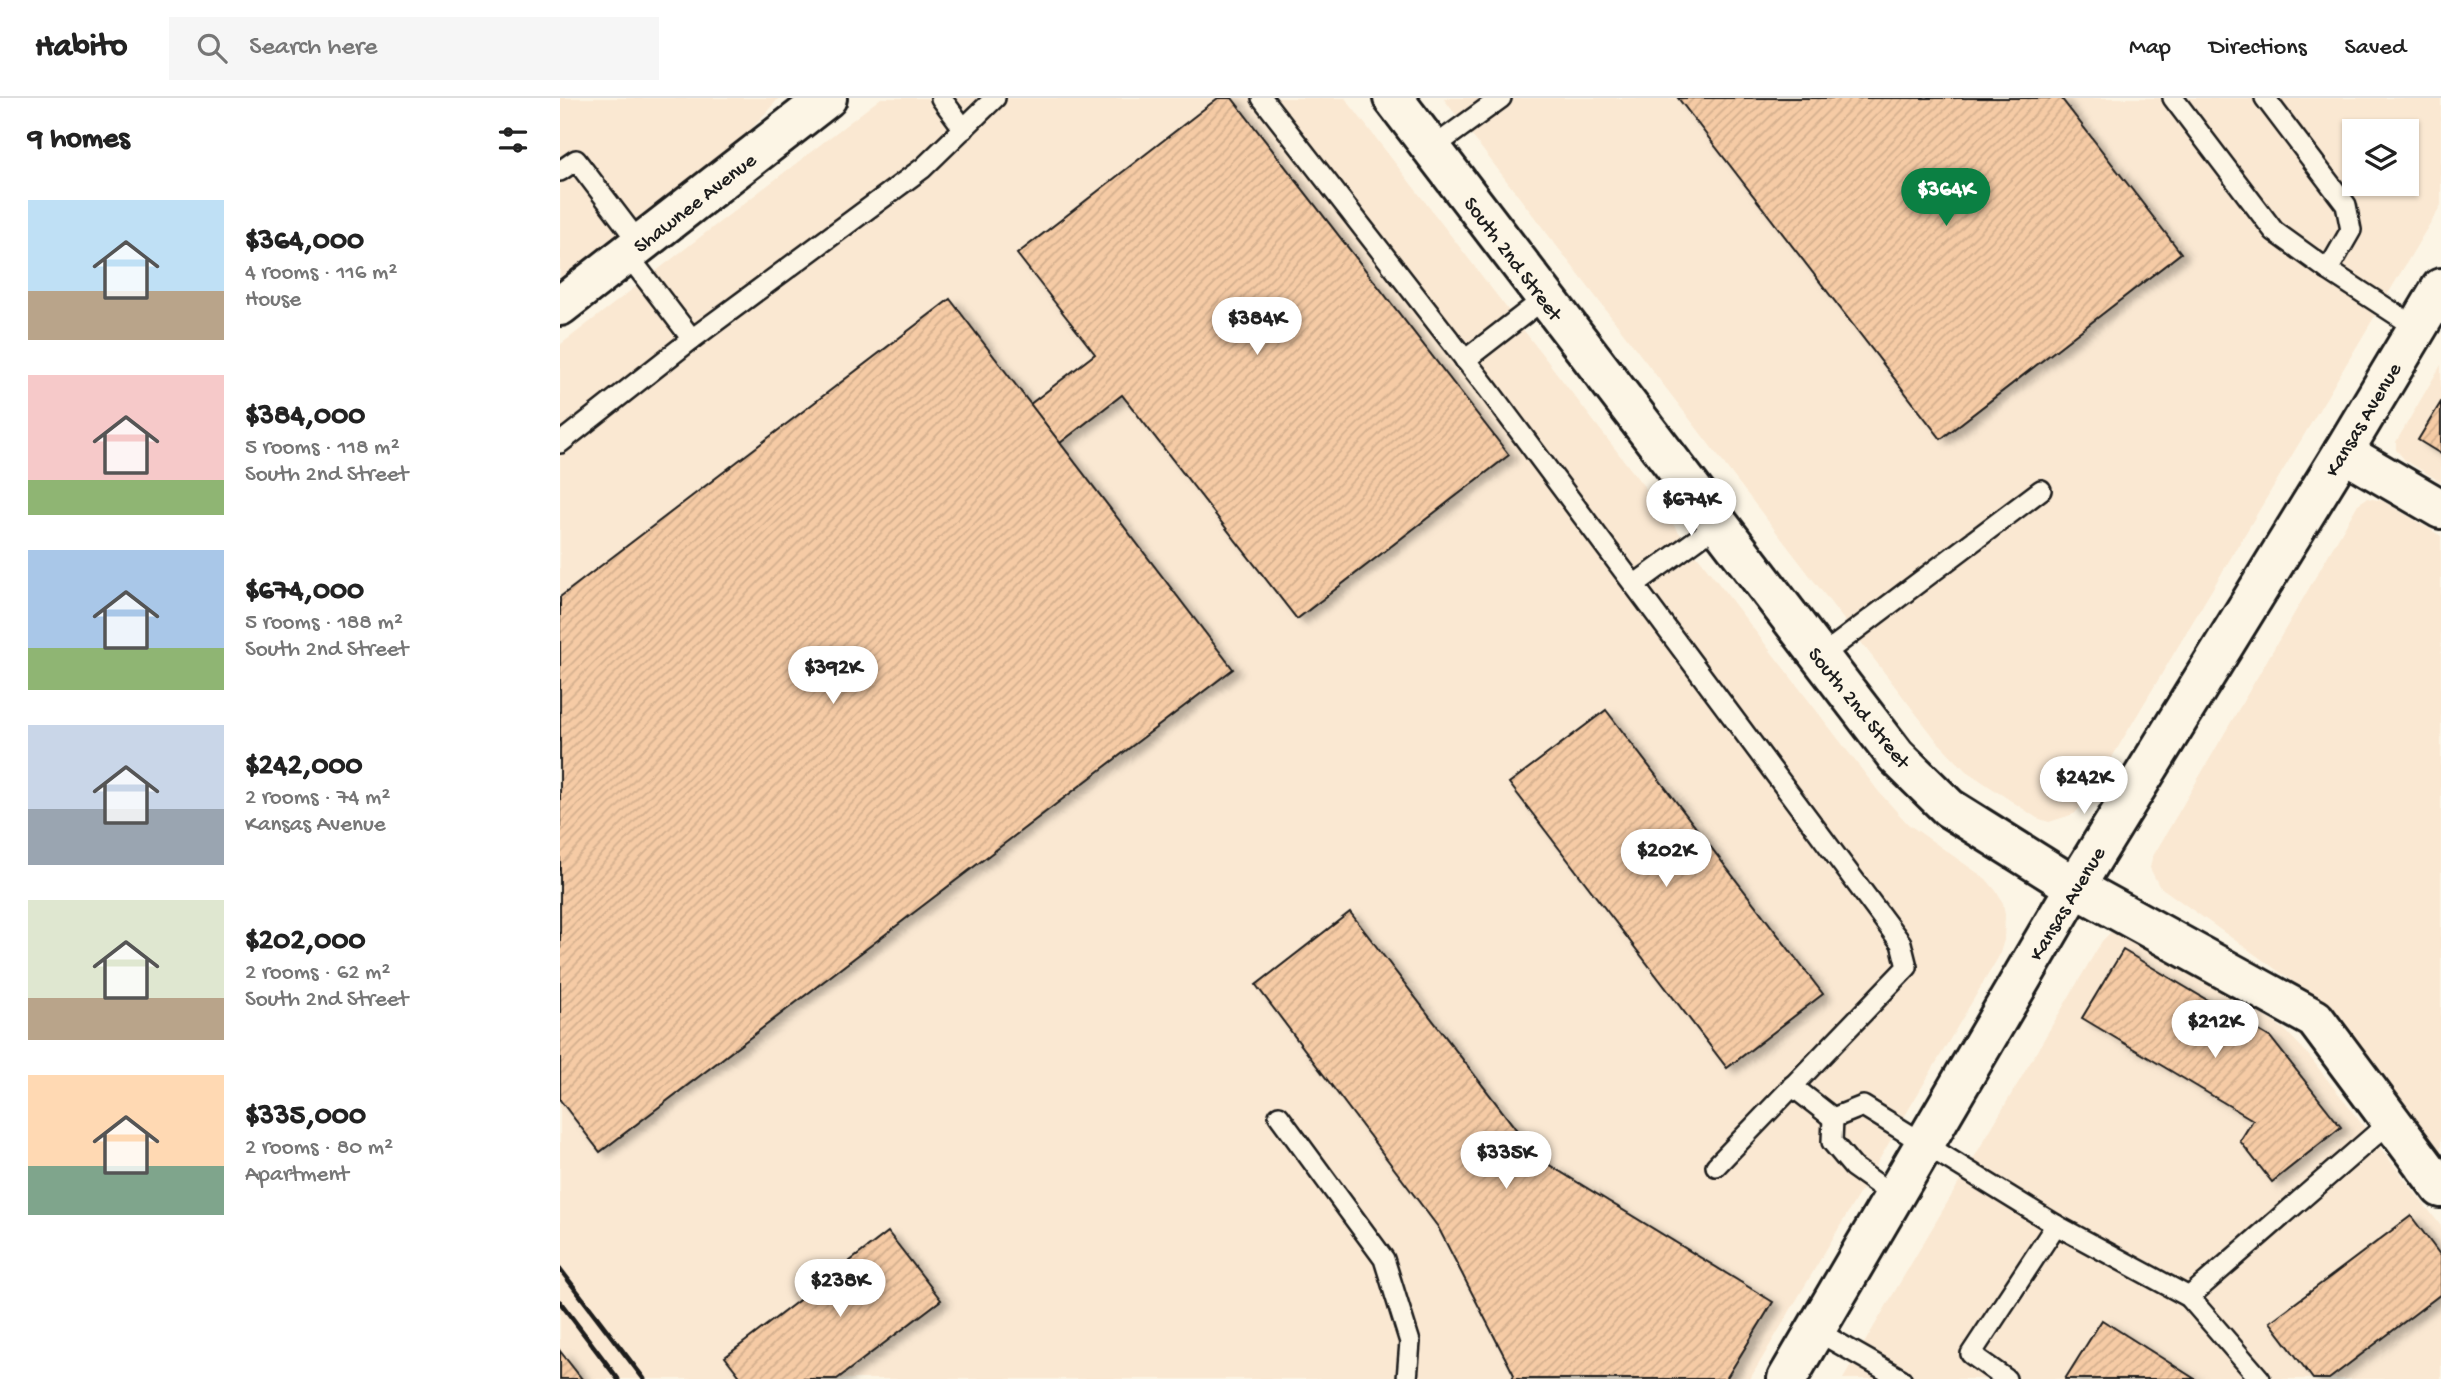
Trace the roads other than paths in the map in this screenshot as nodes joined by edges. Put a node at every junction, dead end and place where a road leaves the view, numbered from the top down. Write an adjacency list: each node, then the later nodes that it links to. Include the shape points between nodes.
1 (827, 98): 12 (street, Shawnee Avenue)
2 (941, 98): 9 (lane)
3 (995, 98): 9 (lane)
4 (1262, 98): 19 (lane)
5 (1393, 98): 10 (street, South 2nd Street)
6 (1501, 98): 10 (lane)
7 (2173, 98): 13 (lane, via 2274,231)
8 (2265, 98): 13 (lane, via 2346,205 2351,230)
9 (964, 129): 18 (lane, via 923,168)
10 (1431, 149): 15 (street, South 2nd Street)
11 (560, 172): 12 (lane, via 576,160)
12 (633, 249): 16 (street, Shawnee Avenue); 18 (lane)
13 (2328, 271): 17 (lane)
14 (2441, 288): 17 (street, Kansas Avenue)
15 (1545, 298): 19 (lane); 24 (street, South 2nd Street)
16 (560, 306)
17 (2417, 328): 21 (street, Kansas Avenue)
18 (692, 339): 20 (lane)
19 (1465, 360): 25 (lane)
20 (560, 443)
21 (2343, 452): 23 (street); 27 (street, Kansas Avenue)
22 (2041, 490): 26 (lane)
23 (2441, 509)
24 (1718, 524): 25 (lane); 26 (street, South 2nd Street)
25 (1634, 585): 28 (lane, via 1901,943 1906,957 1906,967)
26 (1819, 657): 27 (street, South 2nd Street, via 1896,756 1949,808)
27 (2075, 887): 31 (street, South 2nd Street, via 2315,1019); 32 (street, Kansas Avenue)
28 (1792, 1086): 30 (lane); 33 (lane)
29 (1279, 1116): 39 (lane, via 1384,1259 1410,1342)
30 (1833, 1118): 32 (lane, via 1863,1106); 35 (lane, via 1832,1142 1853,1167)
31 (2391, 1121): 34 (street, South 2nd Street); 37 (lane)
32 (1926, 1143): 35 (street, Kansas Avenue); 36 (lane)
33 (1716, 1166)
34 (2441, 1188)
35 (1894, 1196): 38 (street, Kansas Avenue)
36 (2056, 1224): 37 (lane); 42 (lane, via 1971,1354)
37 (2189, 1297): 43 (lane)
38 (1815, 1330): 40 (street, Kansas Avenue); 41 (lane)
39 (1407, 1379)
40 (1787, 1379)
41 (1901, 1379)
42 (2006, 1379)
43 (2260, 1379)

